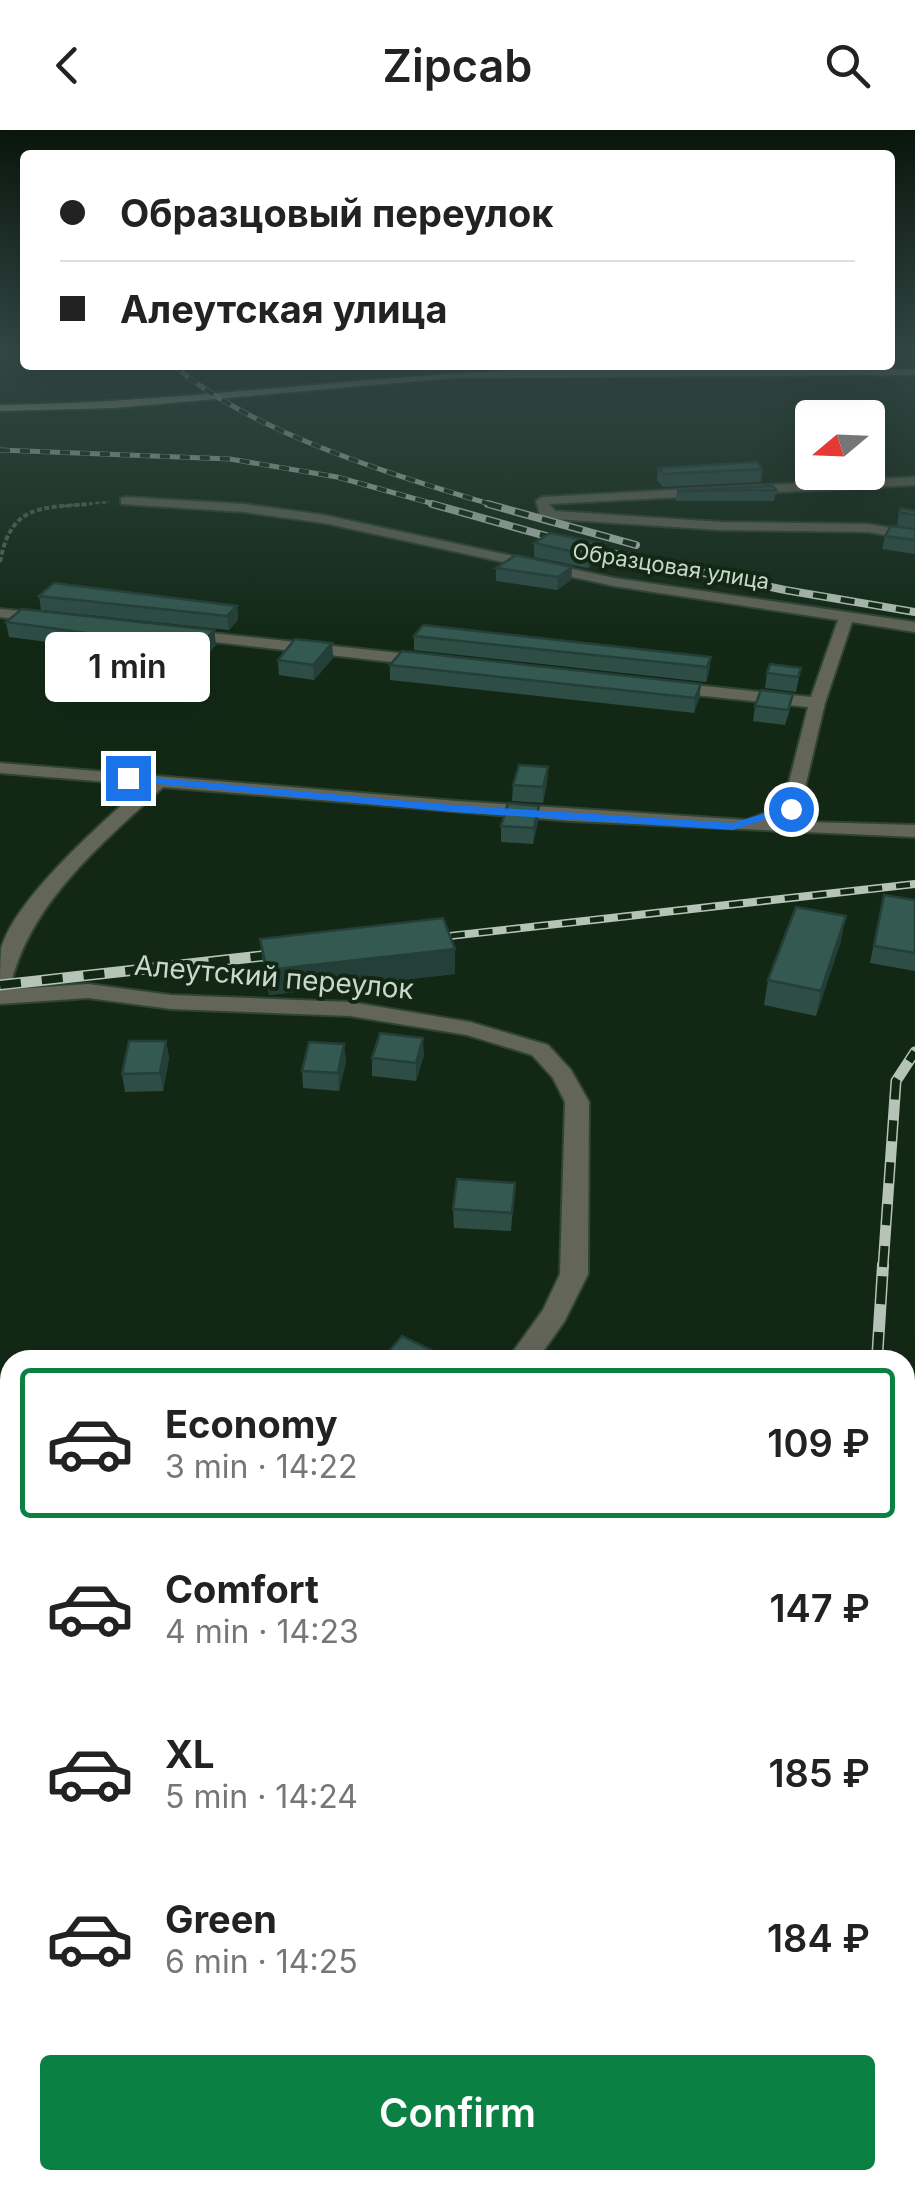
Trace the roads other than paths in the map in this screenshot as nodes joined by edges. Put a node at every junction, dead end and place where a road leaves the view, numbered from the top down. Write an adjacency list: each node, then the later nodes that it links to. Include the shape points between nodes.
1 (915, 481): 3 (street, via 878,491 542,501 554,515 721,526 870,521)
2 (126, 502): 5 (street, Образцовая улица, via 230,506 324,520 566,573)
3 (915, 536)
4 (0, 613): 6 (street)
5 (847, 615): 7 (street, Образцовая улица); 11 (street)
6 (73, 622)
7 (915, 626)
8 (164, 633): 9 (street)
9 (446, 663)
10 (648, 685): 11 (street)
11 (817, 704): 14 (street, via 791,809)
12 (0, 768): 13 (street)
13 (160, 780): 14 (street, via 452,809); 16 (street, via 81,854 30,916 2,962)
14 (733, 826): 15 (street)
15 (915, 831)
16 (1, 991): 17 (street, Алеутский переулок, via 350,1009 540,1050 564,1075 577,1102 574,1274)
17 (528, 1350)

